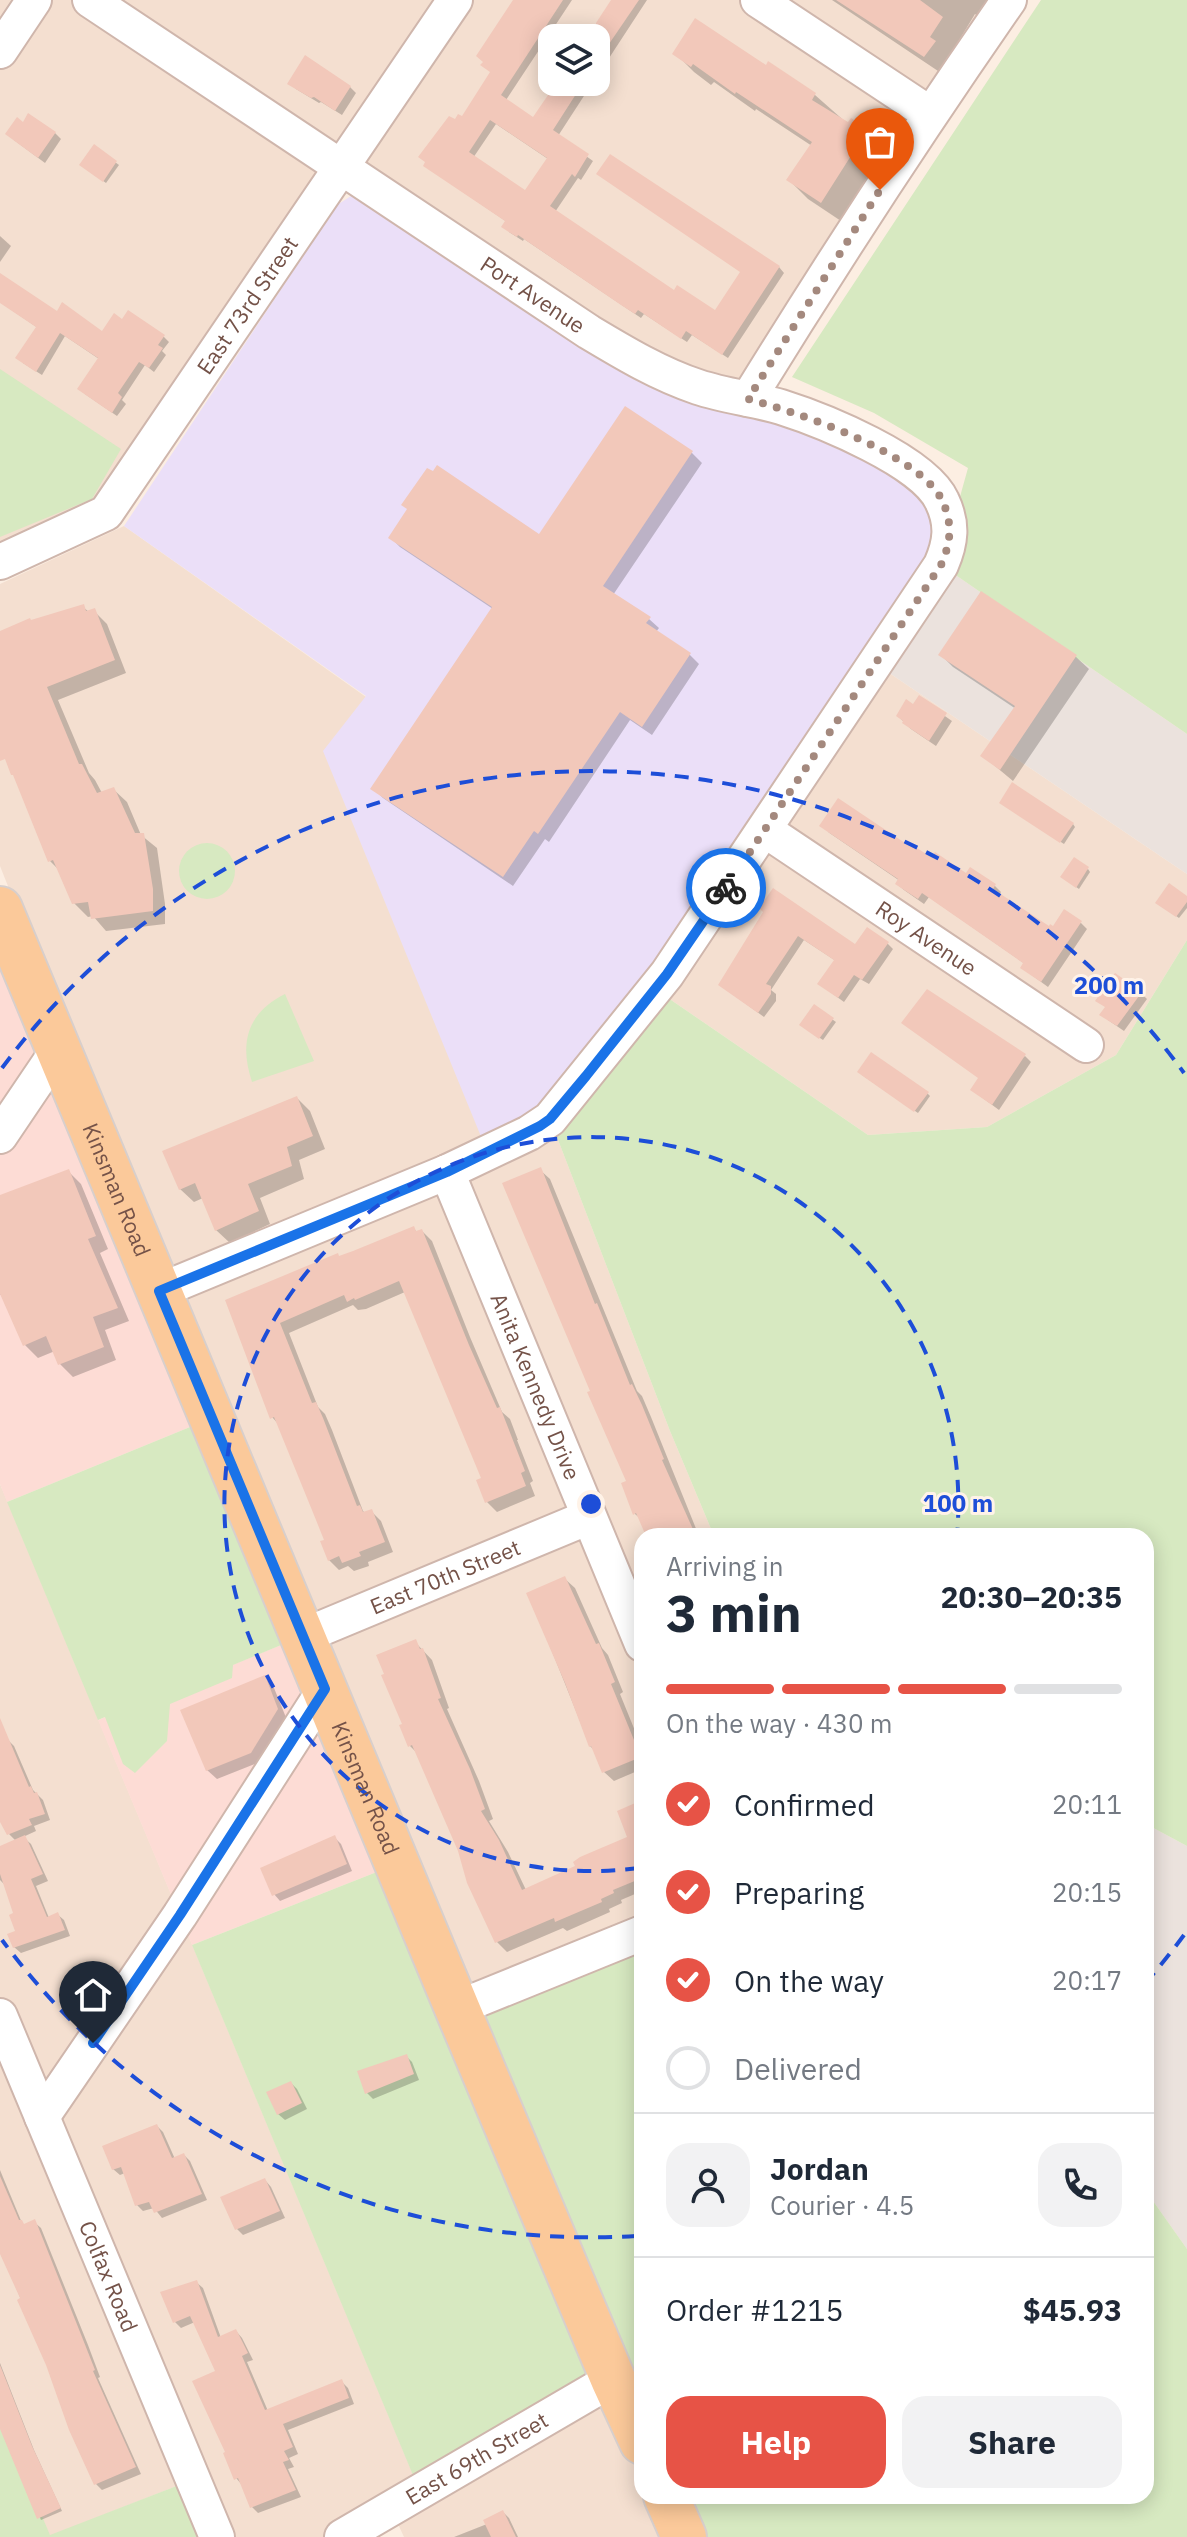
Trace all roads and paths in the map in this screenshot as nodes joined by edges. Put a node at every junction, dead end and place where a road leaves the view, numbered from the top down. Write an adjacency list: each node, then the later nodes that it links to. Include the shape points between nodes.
1 (34, 0): 6 (street)
2 (90, 0): 8 (street, Port Avenue)
3 (455, 0): 8 (street, East 73rd Street)
4 (758, 0): 7 (street)
5 (1009, 0): 7 (street)
6 (0, 51)
7 (930, 114): 9 (street)
8 (343, 167): 9 (street, Port Avenue, via 643,364 699,387); 10 (street, East 73rd Street, via 106,513)
9 (748, 399): 11 (street, Port Avenue, via 817,419 914,471 941,499 950,544)
10 (0, 562)
11 (765, 830): 13 (street, Roy Avenue); 16 (street, via 667,974 550,1119)
12 (0, 909): 14 (main road, Kinsman Road)
13 (1086, 1045)
14 (58, 1050): 15 (street); 17 (main road, Kinsman Road)
15 (0, 1136)
16 (447, 1172): 17 (street); 18 (street, Anita Kennedy Drive)
17 (159, 1291): 20 (main road, Kinsman Road)
18 (589, 1517): 19 (street, Anita Kennedy Drive); 20 (street, East 70th Street)
19 (634, 1625)
20 (303, 1636): 21 (main road, Kinsman Road)
21 (325, 1689): 23 (main road, Kinsman Road); 25 (street)
22 (634, 1936): 23 (street)
23 (457, 2008): 26 (main road, Kinsman Road)
24 (0, 2016): 25 (street, Colfax Road)
25 (42, 2117): 29 (street, Colfax Road)
26 (613, 2379): 27 (main road, Kinsman Road); 30 (street, East 69th Street)
27 (634, 2425)
28 (670, 2504): 31 (main road)
29 (217, 2537)
30 (342, 2537)
31 (684, 2537)

